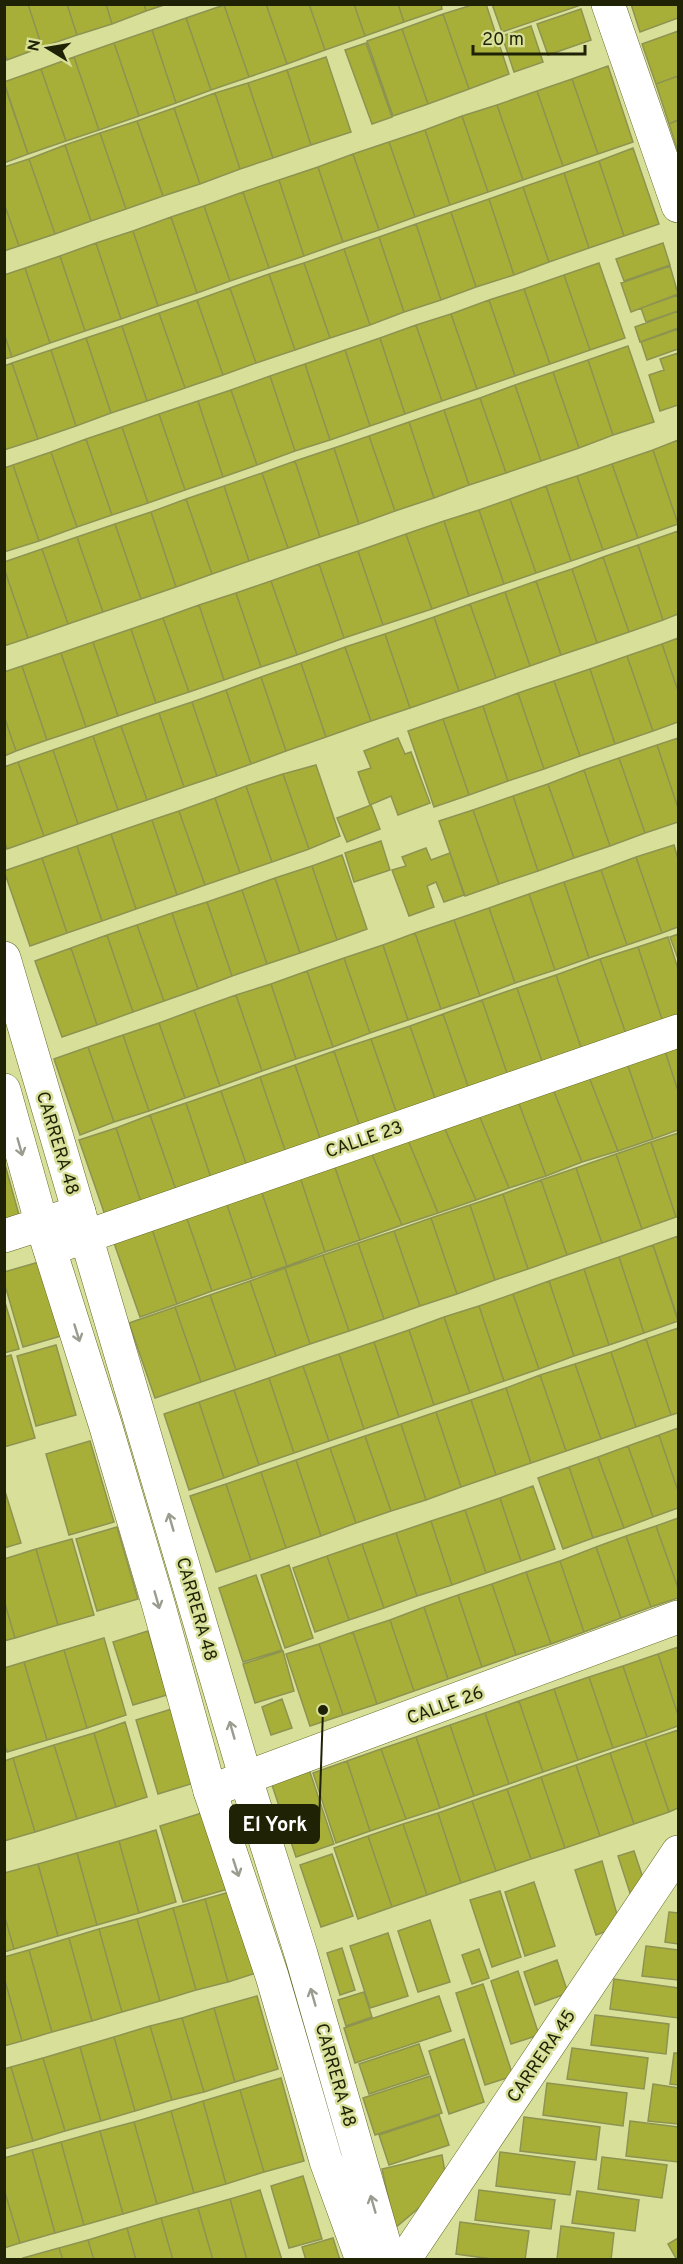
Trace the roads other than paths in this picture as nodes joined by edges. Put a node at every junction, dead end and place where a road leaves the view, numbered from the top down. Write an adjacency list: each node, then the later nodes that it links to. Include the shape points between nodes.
1 (608, 4): 2 (street)
2 (678, 206)
3 (4, 958): 6 (street, CARRERA 48)
4 (678, 1031): 6 (street, CALLE 23)
5 (4, 1090): 8 (street, CARRERA 48, one-way to 8)
6 (82, 1223): 8 (street, CALLE 23); 10 (street, CARRERA 48, one-way to 6)
7 (4, 1236): 8 (street, CALLE 23)
8 (46, 1237): 11 (street, CARRERA 48, one-way to 11, via 155,1592)
9 (678, 1617): 10 (street, CALLE 26)
10 (246, 1779): 11 (street, CALLE 26); 14 (street, CARRERA 48, one-way to 10)
11 (210, 1791): 13 (street, CARRERA 48, one-way to 13, via 272,1976 326,2162)
12 (678, 1852): 15 (street, CARRERA 45)
13 (362, 2259)
14 (391, 2259)
15 (404, 2259)

